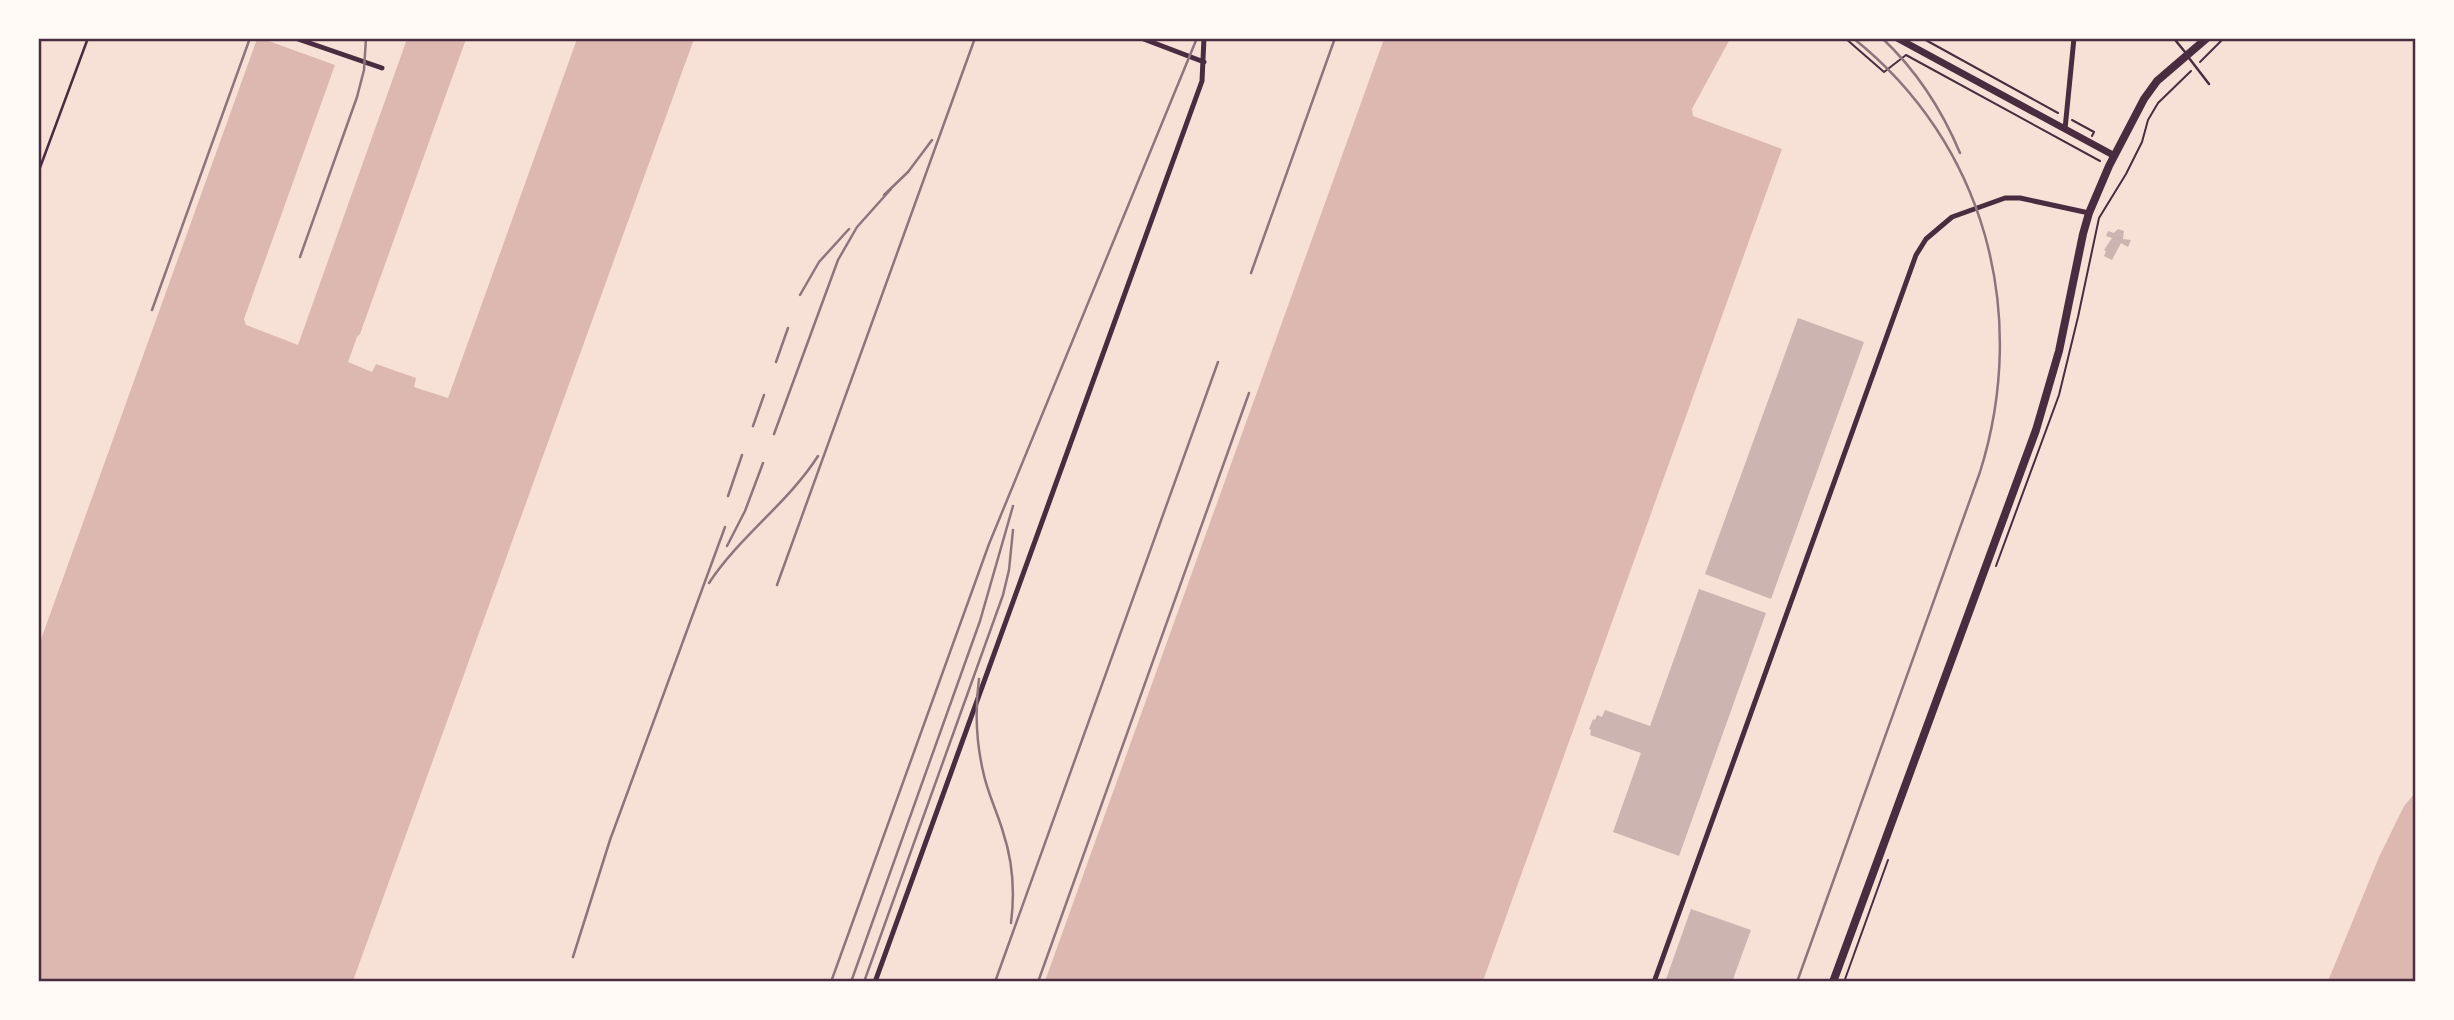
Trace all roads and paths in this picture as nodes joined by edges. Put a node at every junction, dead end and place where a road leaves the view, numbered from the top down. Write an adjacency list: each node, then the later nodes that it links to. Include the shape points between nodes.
1 (88, 38): 20 (lane)
2 (295, 38): 13 (street)
3 (1141, 38): 12 (street)
4 (1204, 38): 12 (street)
5 (1845, 38): 18 (path, via 1884,72 1906,55)
6 (1897, 38): 16 (main road)
7 (1922, 38): 15 (path)
8 (2074, 38): 15 (street)
9 (2207, 38): 19 (main road, via 2157,81)
10 (2224, 38): 21 (path, via 2158,103)
11 (2176, 41): 14 (lane)
12 (1204, 62): 23 (street, via 1202,81)
13 (382, 68)
14 (2209, 84)
15 (2067, 117): 16 (street); 17 (path)
16 (2065, 129): 19 (main road)
17 (2094, 132)
18 (2083, 152)
19 (2113, 155): 22 (main road)
20 (38, 173)
21 (2126, 174)
22 (2089, 213): 24 (street, via 2005,198 1952,217 1926,239 1916,255); 25 (main road, via 2059,351 2036,430)
23 (876, 982)
24 (1654, 982)
25 (1833, 982)

